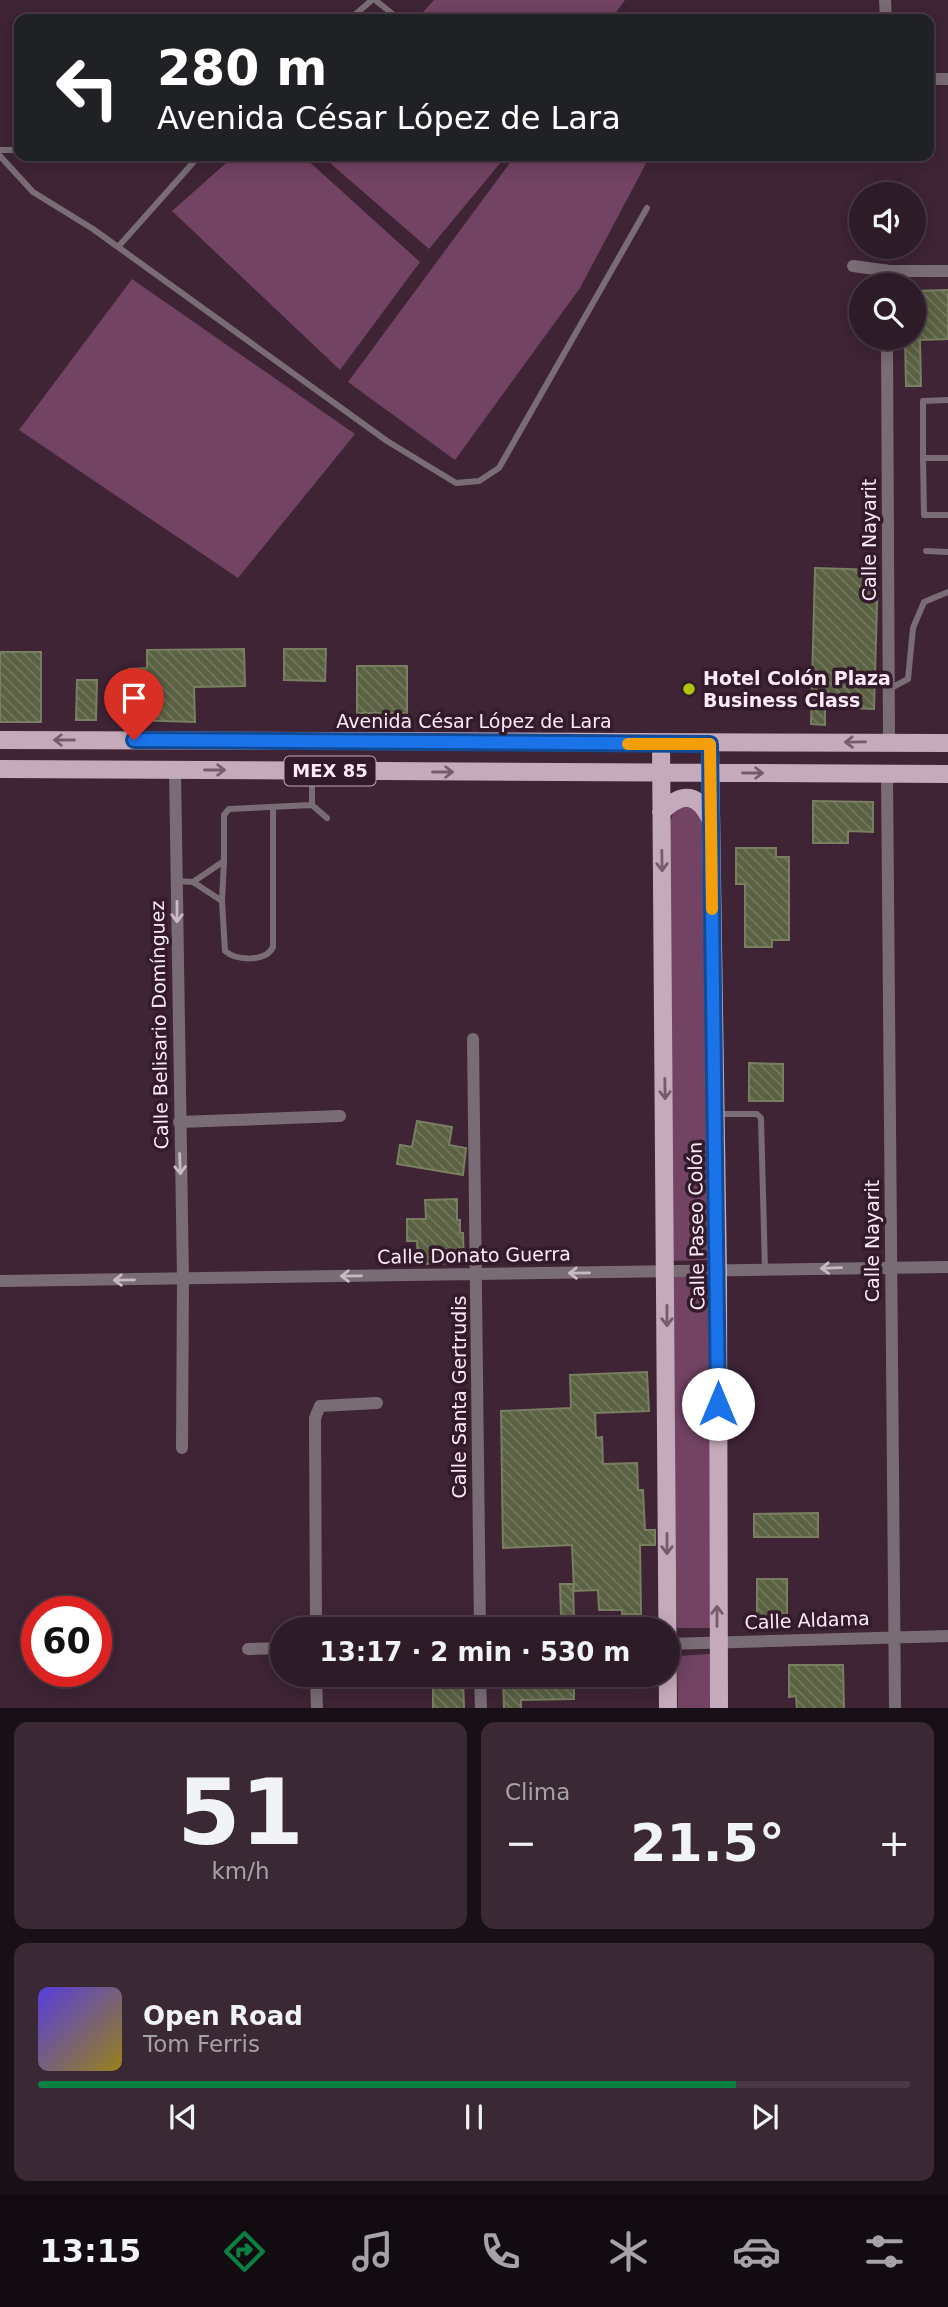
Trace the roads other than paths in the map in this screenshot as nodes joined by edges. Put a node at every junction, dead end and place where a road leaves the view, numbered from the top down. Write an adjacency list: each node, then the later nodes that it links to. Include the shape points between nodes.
1 (374, 0): 2 (lane); 3 (lane)
2 (356, 14)
3 (392, 14)
4 (0, 156): 7 (lane, via 33,192)
5 (195, 161): 7 (lane)
6 (647, 208): 7 (lane, via 499,468 479,481 457,483 387,441)
7 (118, 247)
8 (853, 266): 9 (street)
9 (890, 271): 10 (street)
10 (948, 271)
11 (887, 350): 19 (street, Calle Nayarit)
12 (948, 400): 13 (lane, via 923,401)
13 (923, 458): 14 (lane); 15 (lane, via 924,515)
14 (948, 458)
15 (948, 514)
16 (926, 551): 17 (lane)
17 (948, 552)
18 (948, 592): 19 (lane, via 924,602 913,628 908,679)
19 (888, 689): 21 (street, Calle Nayarit)
20 (0, 740): 23 (main road, Avenida César López de Lara / MEX 85, one-way to 20)
21 (889, 742): 22 (main road, Avenida César López de Lara / MEX 85); 24 (main road, Avenida César López de Lara / MEX 85, one-way to 24)
22 (948, 743)
23 (661, 744): 24 (main road, Avenida César López de Lara / MEX 85); 28 (main road, Calle Paseo Colón)
24 (710, 744): 29 (main road, Calle Paseo Colón)
25 (0, 769): 26 (main road, MEX 85)
26 (175, 770): 27 (main road, MEX 85, one-way to 27); 38 (street, Calle Belisario Domínguez)
27 (312, 771): 28 (main road, MEX 85, one-way to 28); 32 (lane)
28 (661, 773): 29 (main road, MEX 85); 34 (main road, Calle Paseo Colón)
29 (711, 773): 30 (main road, MEX 85, one-way to 30); 36 (main road, Calle Paseo Colón)
30 (887, 773): 31 (main road, MEX 85); 46 (street, Calle Nayarit)
31 (948, 774)
32 (313, 805): 33 (lane); 35 (lane)
33 (273, 807): 37 (lane, via 229,809 224,815); 40 (lane, via 270,954 232,957 225,951)
34 (661, 812): 36 (main road, via 674,800 692,798 702,804); 48 (main road, Calle Paseo Colón, one-way to 48)
35 (327, 818)
36 (711, 820): 42 (main road, Calle Paseo Colón)
37 (223, 861): 39 (lane); 40 (lane)
38 (177, 881): 39 (lane); 44 (street, Calle Belisario Domínguez, one-way to 44)
39 (193, 882): 40 (lane)
40 (222, 901)
41 (473, 1039): 50 (street, Calle Santa Gertrudis)
42 (715, 1114): 47 (lane, via 757,1114 761,1118); 49 (main road, Calle Paseo Colón)
43 (340, 1116): 44 (street)
44 (179, 1122): 51 (street, Calle Belisario Domínguez, one-way to 51)
45 (948, 1266): 46 (street, Calle Donato Guerra)
46 (892, 1267): 47 (street, Calle Donato Guerra, one-way to 47); 59 (street, Calle Nayarit)
47 (765, 1270): 49 (street, Calle Donato Guerra)
48 (667, 1272): 49 (street, Calle Donato Guerra); 50 (street, Calle Donato Guerra, one-way to 50); 57 (main road, Calle Paseo Colón, one-way to 57)
49 (718, 1272): 60 (main road, Calle Paseo Colón, one-way to 49)
50 (477, 1274): 51 (street, Calle Donato Guerra, one-way to 51); 56 (street, Calle Santa Gertrudis)
51 (183, 1279): 52 (street, Calle Donato Guerra, one-way to 52); 54 (street, Calle Belisario Domínguez)
52 (0, 1281)
53 (377, 1403): 55 (street, via 320,1406 315,1418)
54 (182, 1448)
55 (316, 1617)
56 (480, 1617)
57 (667, 1617)
58 (948, 1636): 59 (street, Calle Aldama)
59 (895, 1637): 60 (street, Calle Aldama); 71 (street, Calle Nayarit)
60 (717, 1643): 61 (street, Calle Aldama); 70 (main road, Calle Paseo Colón)
61 (680, 1644)
62 (270, 1648): 63 (street)
63 (248, 1649)
64 (316, 1687): 67 (street)
65 (481, 1687): 68 (street)
66 (668, 1687): 69 (main road, Calle Paseo Colón)
67 (317, 1708)
68 (481, 1708)
69 (668, 1708)
70 (719, 1708)
71 (895, 1708)

